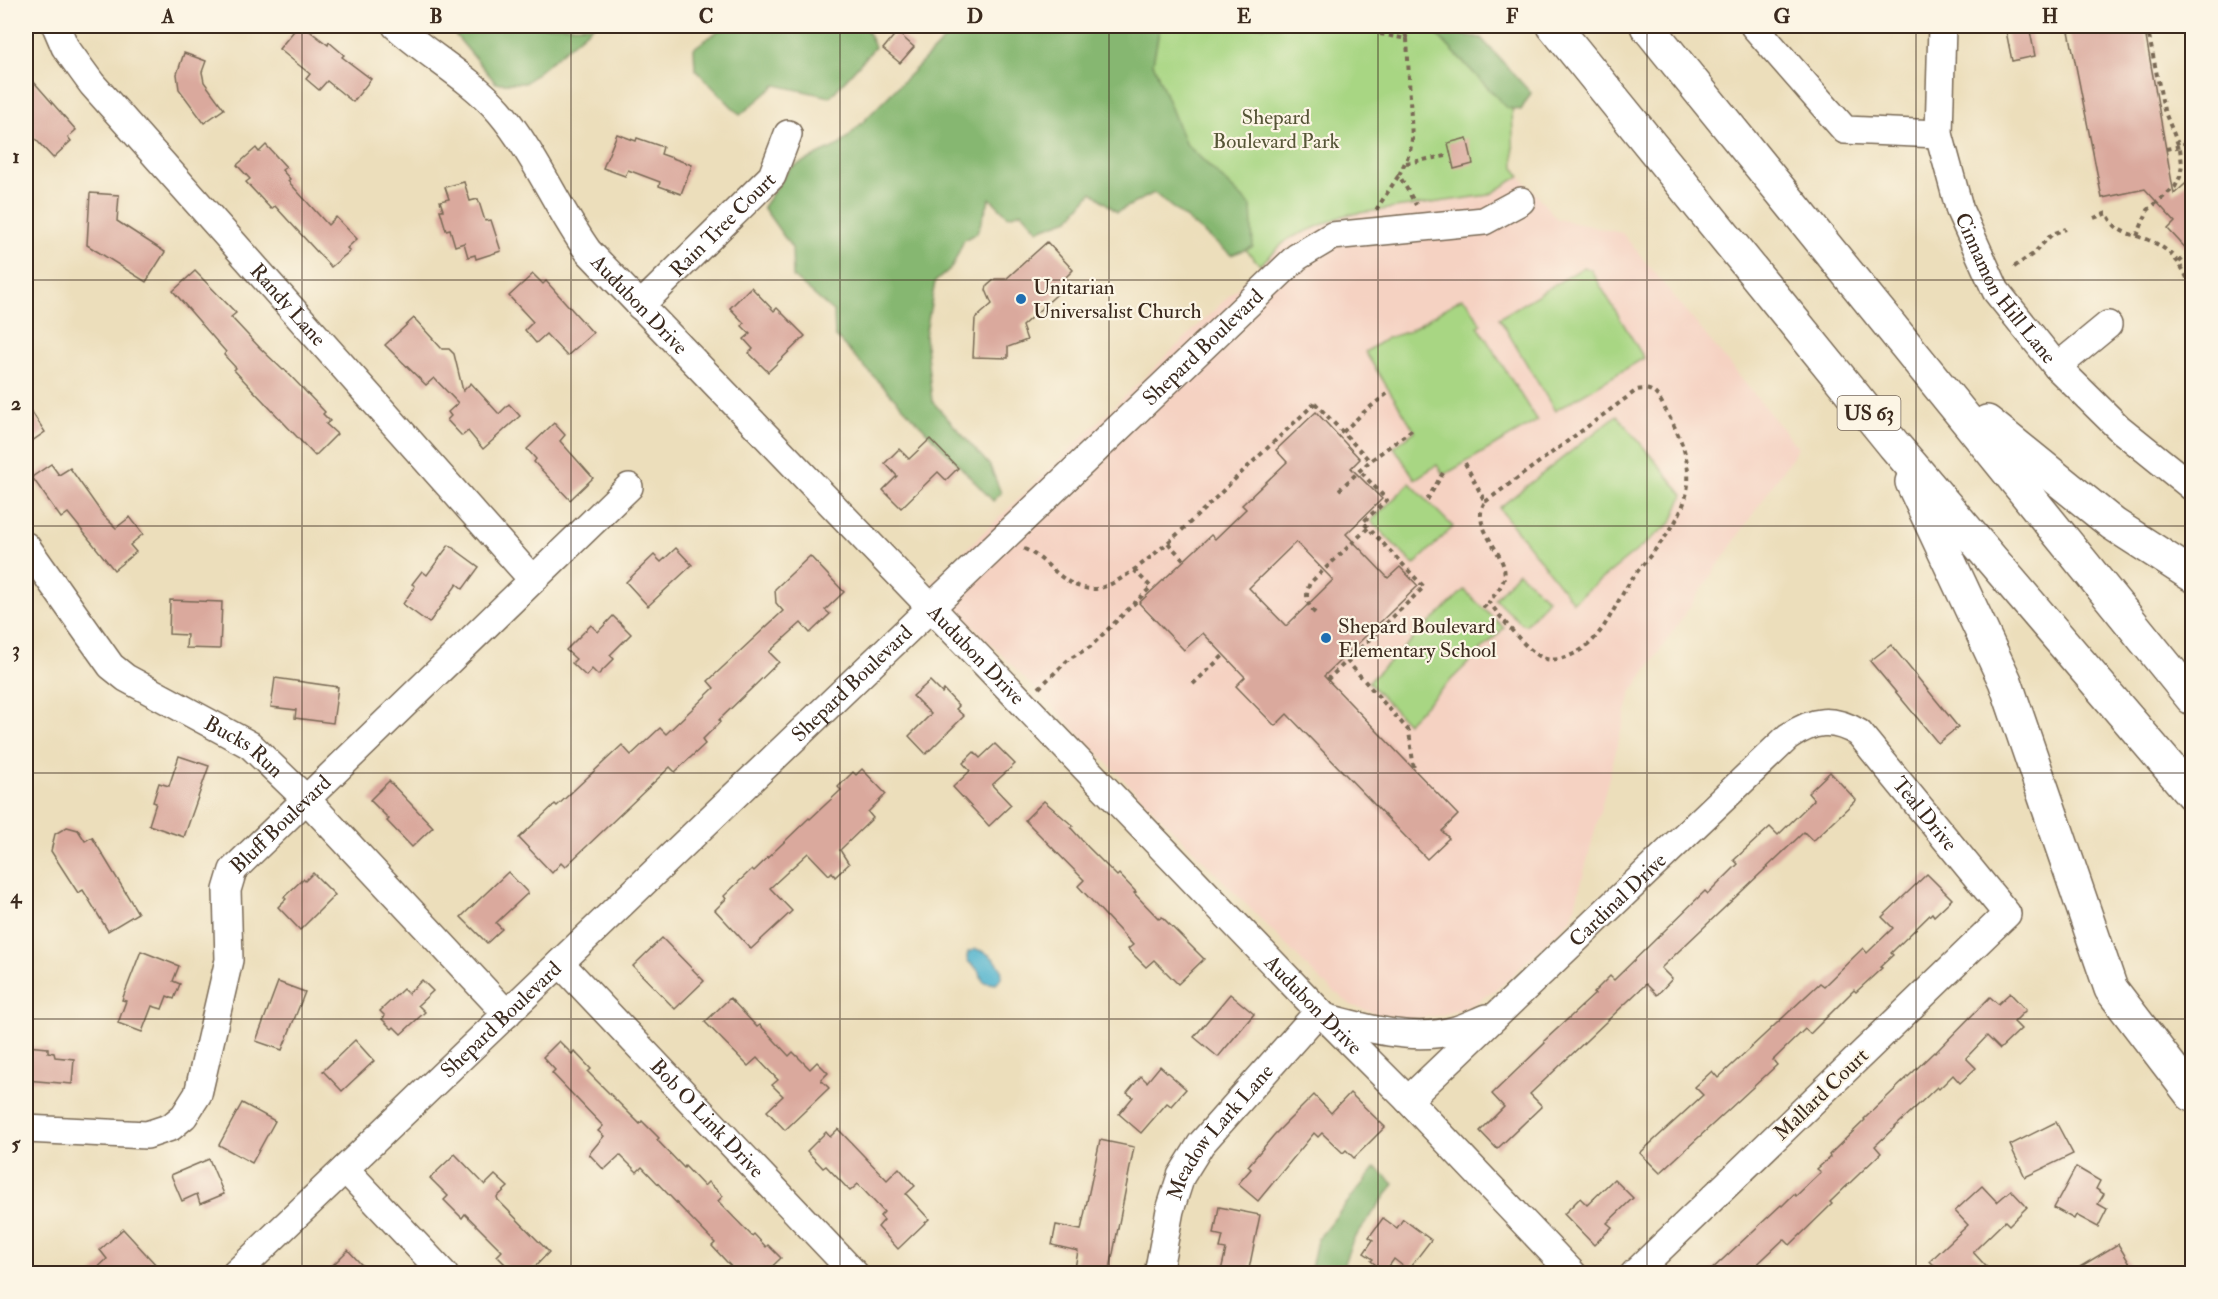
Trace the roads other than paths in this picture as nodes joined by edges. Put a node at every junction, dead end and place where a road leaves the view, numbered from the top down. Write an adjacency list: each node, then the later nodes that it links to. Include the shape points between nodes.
1 (56, 26): 19 (street, Randy Lane, via 65,47 92,84)
2 (396, 26): 10 (street, Audubon Drive, via 470,83 497,110 518,136 588,251)
3 (1554, 26): 14 (highway, US 63)
4 (1647, 26): 13 (highway)
5 (1754, 26): 8 (street, via 1845,130)
6 (1942, 26): 8 (street, Cinnamon Hill Lane)
7 (788, 134): 10 (street, Rain Tree Court, via 772,176)
8 (1940, 134): 12 (street, Cinnamon Hill Lane, via 1960,211 1996,291)
9 (1521, 201): 20 (street, Shepard Boulevard, via 1484,221 1332,236 1297,257)
10 (640, 306): 20 (street, Audubon Drive)
11 (2108, 325): 12 (street)
12 (2057, 367): 16 (street, Cinnamon Hill Lane, via 2119,428)
13 (1935, 380): 18 (highway, via 2113,524); 21 (highway)
14 (1894, 445): 23 (highway, US 63); 30 (highway, via 2005,681 2111,989)
15 (629, 487): 19 (street, Bluff Boulevard)
16 (2193, 487)
17 (26, 546): 24 (street, Bucks Run, via 111,666 126,678 250,745)
18 (2193, 575)
19 (532, 579): 24 (street, Bluff Boulevard)
20 (931, 608): 26 (street, Shepard Boulevard); 28 (street, Audubon Drive)
21 (2193, 698)
22 (1837, 724): 25 (street, Teal Drive, via 1859,733 1868,743); 29 (street, Cardinal Drive, via 1805,726 1788,737)
23 (2193, 794)
24 (306, 799): 27 (street, Bucks Run); 32 (street, Bluff Boulevard, via 250,851 229,879 229,960 198,1094 184,1116 147,1135)
25 (2007, 914): 39 (street, Mallard Court)
26 (560, 963): 27 (street, Shepard Boulevard); 36 (street, Bob O Link Drive)
27 (507, 1014): 33 (street, Shepard Boulevard)
28 (1322, 1014): 29 (street, via 1369,1029 1410,1035 1454,1030); 31 (street, Audubon Drive); 37 (street, Meadow Lark Lane, via 1201,1144 1181,1176)
29 (1498, 1014): 31 (street, Cardinal Drive)
30 (2193, 1095)
31 (1408, 1100): 38 (street, Audubon Drive)
32 (26, 1129)
33 (345, 1169): 34 (street, Shepard Boulevard); 35 (street)
34 (235, 1274)
35 (444, 1274)
36 (855, 1274)
37 (1158, 1274)
38 (1573, 1274)
39 (1634, 1274)

